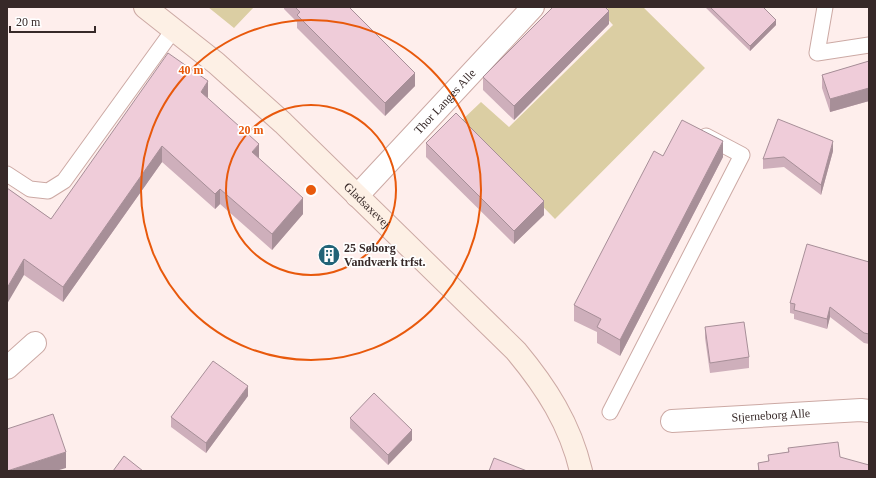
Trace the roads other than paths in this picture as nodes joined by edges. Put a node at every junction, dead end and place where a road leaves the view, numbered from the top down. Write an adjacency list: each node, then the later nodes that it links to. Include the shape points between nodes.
1 (146, 7): 4 (street, Gladsaxevej)
2 (533, 7): 8 (street, Thor Langes Alle)
3 (825, 7): 5 (lane, via 817,53)
4 (174, 29): 7 (lane, via 64,181 48,191 30,189); 8 (street, Gladsaxevej, via 283,123)
5 (869, 45)
6 (701, 133): 12 (lane, via 742,155)
7 (7, 174)
8 (356, 196): 14 (street, Gladsaxevej, via 516,351 539,379 569,432)
9 (35, 343): 10 (street)
10 (7, 368)
11 (869, 411): 13 (street, Stjerneborg Alle)
12 (610, 412)
13 (672, 421)
14 (581, 471)

